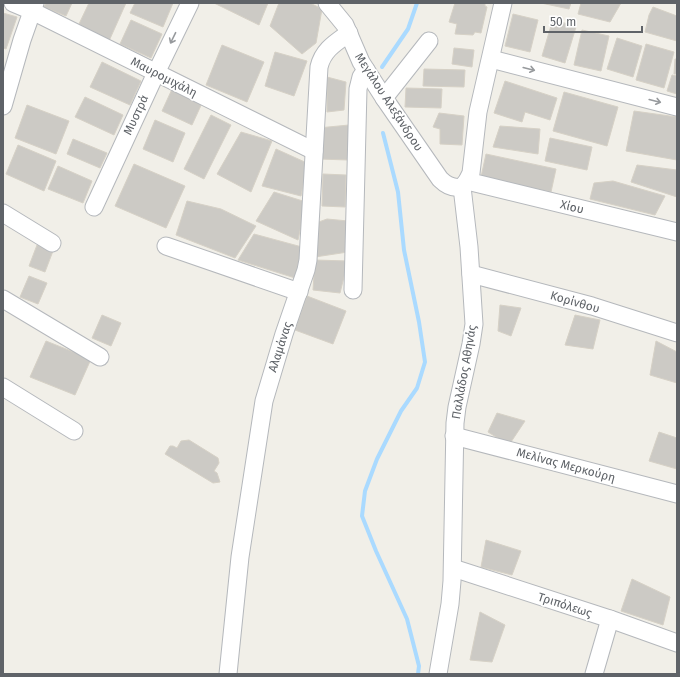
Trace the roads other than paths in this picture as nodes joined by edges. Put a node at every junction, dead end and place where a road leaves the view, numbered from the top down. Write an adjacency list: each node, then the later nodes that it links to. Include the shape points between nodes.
1 (13, 3): 5 (street, Μαυρομιχάλη)
2 (190, 3): 10 (street, Μυστρά, one-way to 10)
3 (327, 3): 6 (street, Μεγάλου Αλεξάνδρου)
4 (504, 3): 8 (street, Παλλάδος Αθηνάς)
5 (34, 7): 10 (street, Μαυρομιχάλη); 12 (street)
6 (349, 33): 9 (street, Μεγάλου Αλεξάνδρου); 14 (street, Αλαμάνας, via 328,47 320,61)
7 (429, 41): 11 (street)
8 (491, 59): 13 (street, one-way to 13); 15 (street, Παλλάδος Αθηνάς, via 478,112 472,167)
9 (366, 70): 11 (street, Μεγάλου Αλεξάνδρου); 22 (street, via 358,89)
10 (156, 73): 14 (street, Μαυρομιχάλη); 16 (street, Μυστρά)
11 (384, 98): 15 (street, Μεγάλου Αλεξάνδρου, via 440,179 449,186 458,188)
12 (3, 106)
13 (677, 107)
14 (314, 152): 23 (street, Αλαμάνας, via 308,260)
15 (464, 184): 18 (street, Χίου); 21 (street, Παλλάδος Αθηνάς)
16 (94, 207)
17 (3, 213): 19 (street)
18 (677, 232)
19 (52, 243)
20 (166, 246): 23 (street)
21 (471, 274): 25 (street, Κορίνθου, via 566,299); 29 (street, Παλλάδος Αθηνάς, via 474,329 457,407)
22 (353, 290)
23 (299, 292): 34 (street, Αλαμάνας, via 264,401 240,557)
24 (3, 299): 26 (street)
25 (677, 333)
26 (100, 357)
27 (3, 387): 28 (street)
28 (74, 431)
29 (454, 436): 30 (street, Μελίνας Μερκούρη); 31 (street, Παλλάδος Αθηνάς)
30 (677, 494)
31 (453, 568): 32 (street, Τριπόλεως); 35 (street, Παλλάδος Αθηνάς, via 450,604)
32 (610, 619): 33 (street, Τριπόλεως); 36 (street)
33 (677, 643)
34 (228, 674)
35 (438, 674)
36 (594, 674)

